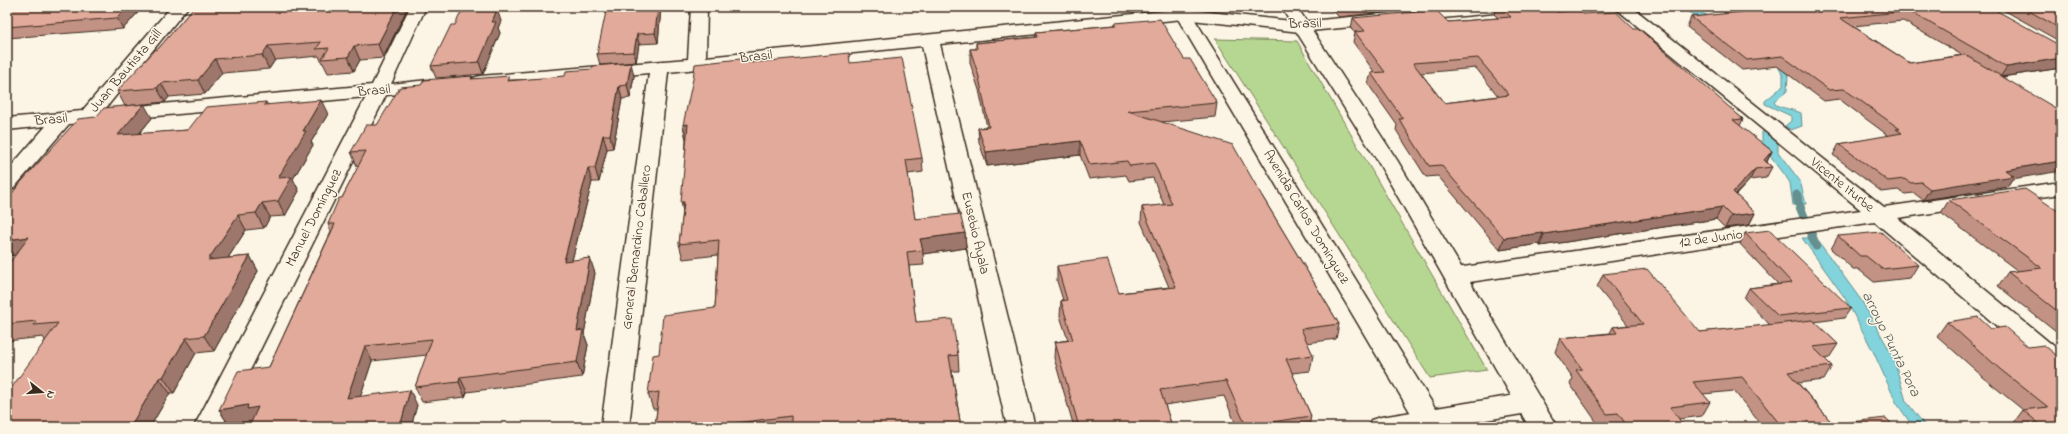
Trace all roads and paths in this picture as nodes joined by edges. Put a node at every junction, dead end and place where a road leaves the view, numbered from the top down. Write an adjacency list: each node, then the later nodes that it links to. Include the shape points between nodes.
1 (180, 7): 15 (street, Juan Bautista Gill)
2 (418, 7): 14 (street, Manuel Domínguez)
3 (698, 7): 10 (street)
4 (1289, 7): 8 (street)
5 (1504, 7): 8 (street, Brasil)
6 (1622, 7): 20 (street, Vicente Iturbe)
7 (1181, 11): 8 (street, Brasil); 9 (street, Brasil); 24 (street, Avenida Carlos Dominguez)
8 (1300, 26): 21 (street, via 1387,160)
9 (930, 40): 10 (street, Brasil); 27 (street, Eusebio Ayala)
10 (697, 64): 11 (street, Brasil)
11 (659, 68): 12 (street, Brasil); 26 (street, General Bernardino Caballero)
12 (465, 83)
13 (441, 85): 14 (street, Brasil)
14 (379, 90): 15 (street, Brasil); 25 (street, Manuel Domínguez)
15 (88, 117): 16 (street, Brasil)
16 (63, 119): 17 (street, Brasil); 18 (street)
17 (7, 124)
18 (7, 184)
19 (2061, 188): 20 (street, 12 de Junio)
20 (1880, 215): 21 (street, 12 de Junio); 22 (street, Vicente Iturbe)
21 (1456, 276): 23 (street)
22 (2061, 366)
23 (1528, 403): 24 (street); 29 (street)
24 (1431, 423): 28 (street)
25 (208, 427)
26 (615, 427)
27 (1021, 427)
28 (1381, 427)
29 (1543, 427)

